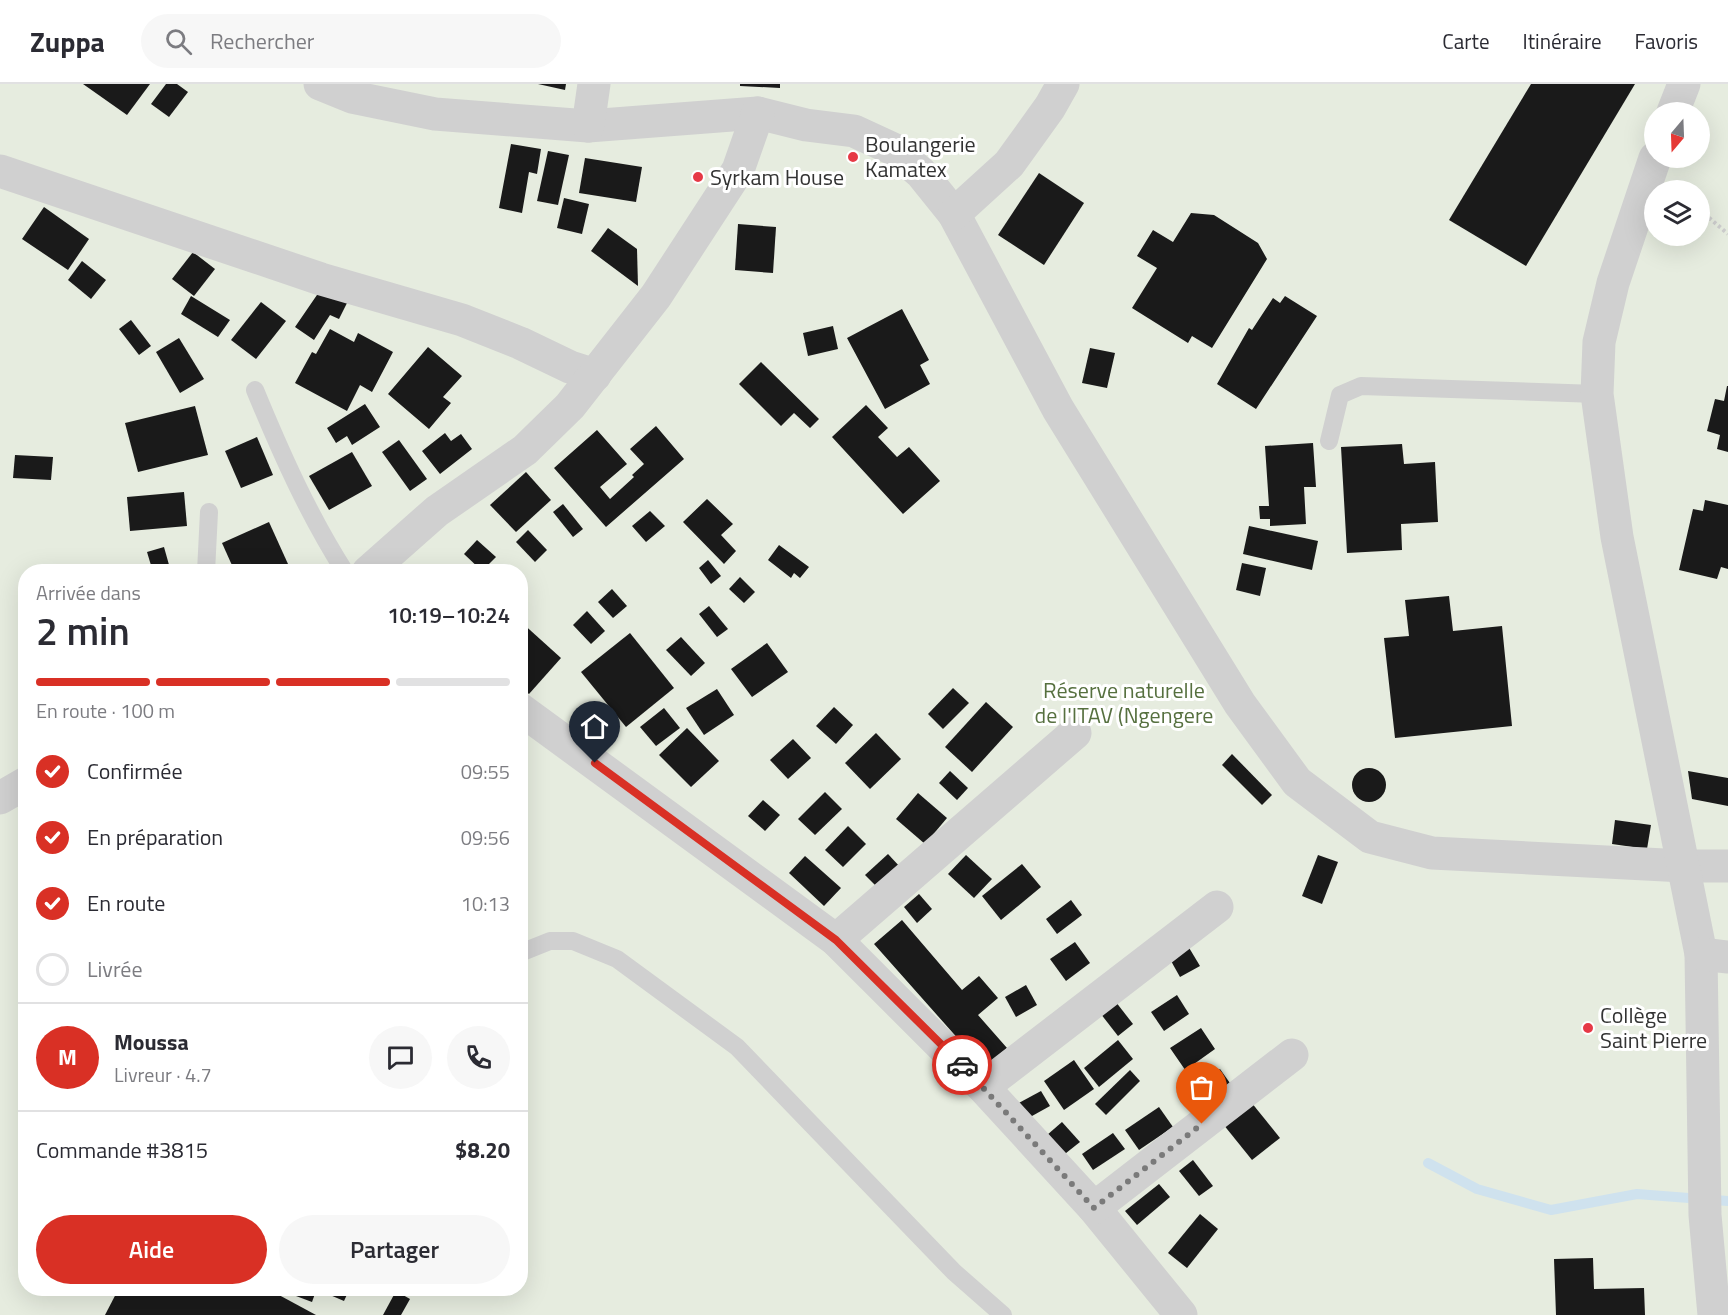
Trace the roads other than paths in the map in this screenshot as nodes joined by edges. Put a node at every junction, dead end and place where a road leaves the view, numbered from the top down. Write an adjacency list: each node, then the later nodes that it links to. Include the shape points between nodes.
1 (320, 84): 7 (street, via 352,97 435,114)
2 (594, 84): 7 (street)
3 (1063, 84): 10 (street, via 1009,164)
4 (1684, 84): 5 (street)
5 (1677, 102)
6 (758, 112): 7 (street); 10 (street, via 806,125 854,131 893,148 921,173); 11 (street, via 738,170 656,296)
7 (588, 126)
8 (1652, 168): 13 (street, via 1610,293 1599,342)
9 (0, 171): 11 (street, via 321,279 462,320)
10 (954, 214): 23 (street, via 1058,409 1240,704 1297,782 1370,837 1432,853)
11 (595, 375): 18 (street, via 525,450 437,511)
12 (255, 390): 17 (lane, via 294,482)
13 (1597, 394): 14 (lane, via 1361,387 1340,395); 23 (street, via 1617,537)
14 (1329, 441)
15 (209, 512): 16 (lane)
16 (206, 564)
17 (340, 564)
18 (377, 564)
19 (528, 715): 26 (street)
20 (1075, 733): 26 (street)
21 (18, 788): 22 (street)
22 (0, 798)
23 (1684, 866): 24 (street); 28 (street)
24 (1728, 866)
25 (1216, 907): 30 (street)
26 (836, 940): 30 (street)
27 (528, 950): 32 (lane, via 550,941 573,941 617,959 737,1047 954,1272)
28 (1714, 955): 34 (street, via 1706,1207)
29 (1292, 1055): 31 (street)
30 (983, 1087): 31 (street)
31 (1094, 1208): 33 (street)
32 (1003, 1315)
33 (1181, 1315)
34 (1714, 1315)

